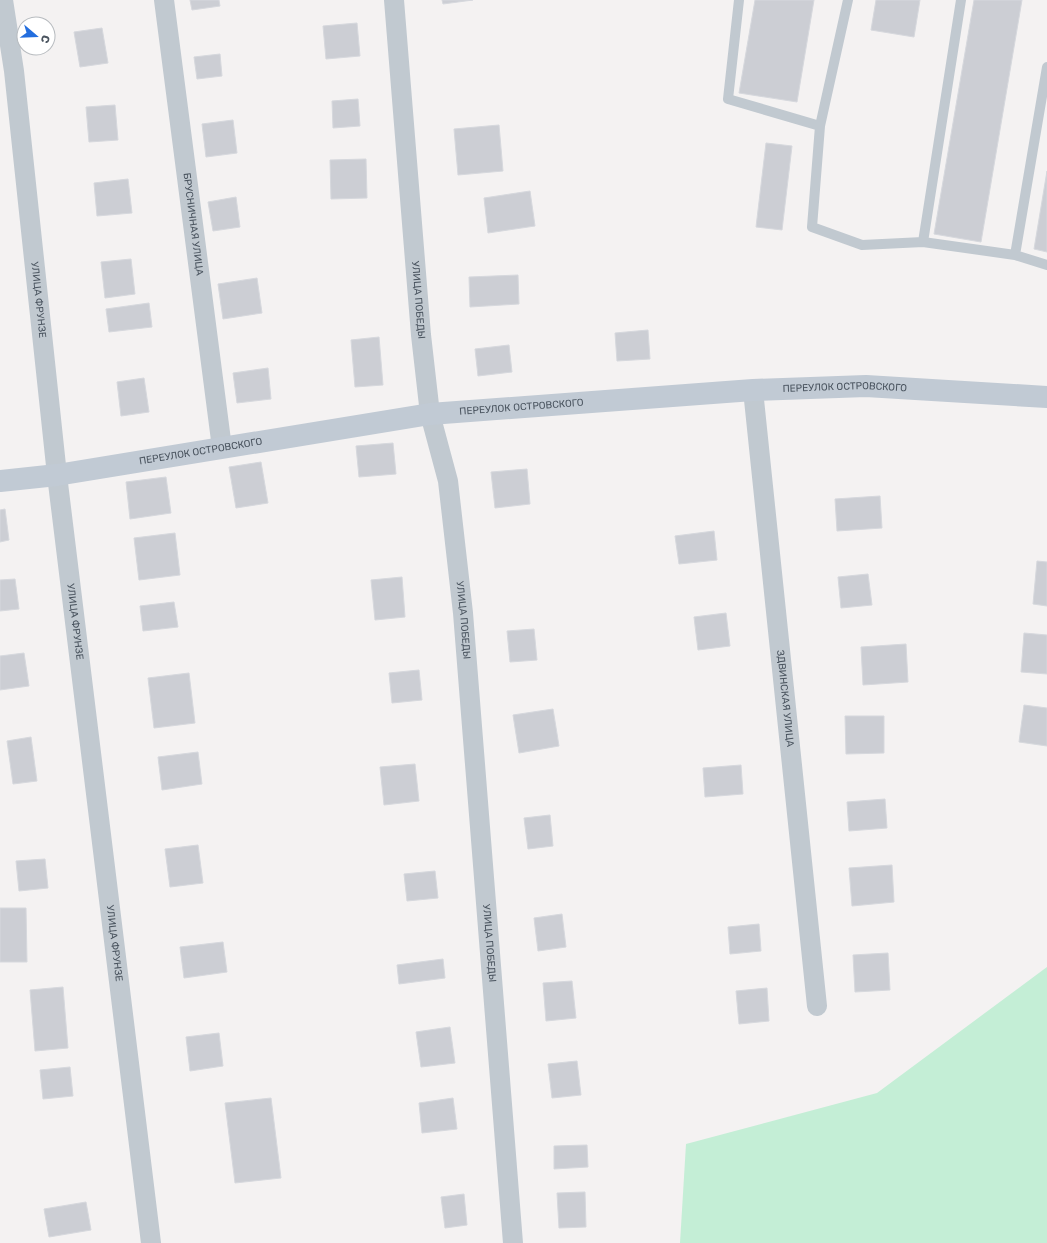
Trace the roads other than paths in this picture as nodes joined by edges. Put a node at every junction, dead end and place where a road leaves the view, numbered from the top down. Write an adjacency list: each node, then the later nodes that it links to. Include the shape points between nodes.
1 (3, 0): 16 (street, УЛИЦА ФРУНЗЕ, via 14,72)
2 (164, 0): 15 (street, БРУСНИЧНАЯ УЛИЦА)
3 (394, 0): 14 (street, УЛИЦА ПОБЕДЫ, via 421,335)
4 (739, 0): 8 (lane, via 728,99)
5 (848, 0): 8 (lane)
6 (961, 0): 9 (lane)
7 (1047, 67): 10 (lane)
8 (820, 126): 9 (lane, via 812,227 862,245)
9 (923, 242): 10 (lane)
10 (1015, 255): 11 (lane)
11 (1047, 265)
12 (753, 390): 13 (street, ПЕРЕУЛОК ОСТРОВСКОГО, via 866,386); 14 (street, ПЕРЕУЛОК ОСТРОВСКОГО); 18 (street, ЗДВИНСКАЯ УЛИЦА)
13 (1047, 397)
14 (430, 414): 15 (street, ПЕРЕУЛОК ОСТРОВСКОГО); 20 (street, УЛИЦА ПОБЕДЫ, via 448,481 463,613)
15 (222, 448): 16 (street, ПЕРЕУЛОК ОСТРОВСКОГО)
16 (57, 475): 17 (street, ПЕРЕУЛОК ОСТРОВСКОГО); 19 (street, УЛИЦА ФРУНЗЕ)
17 (0, 481)
18 (817, 1006)
19 (151, 1243)
20 (513, 1243)

